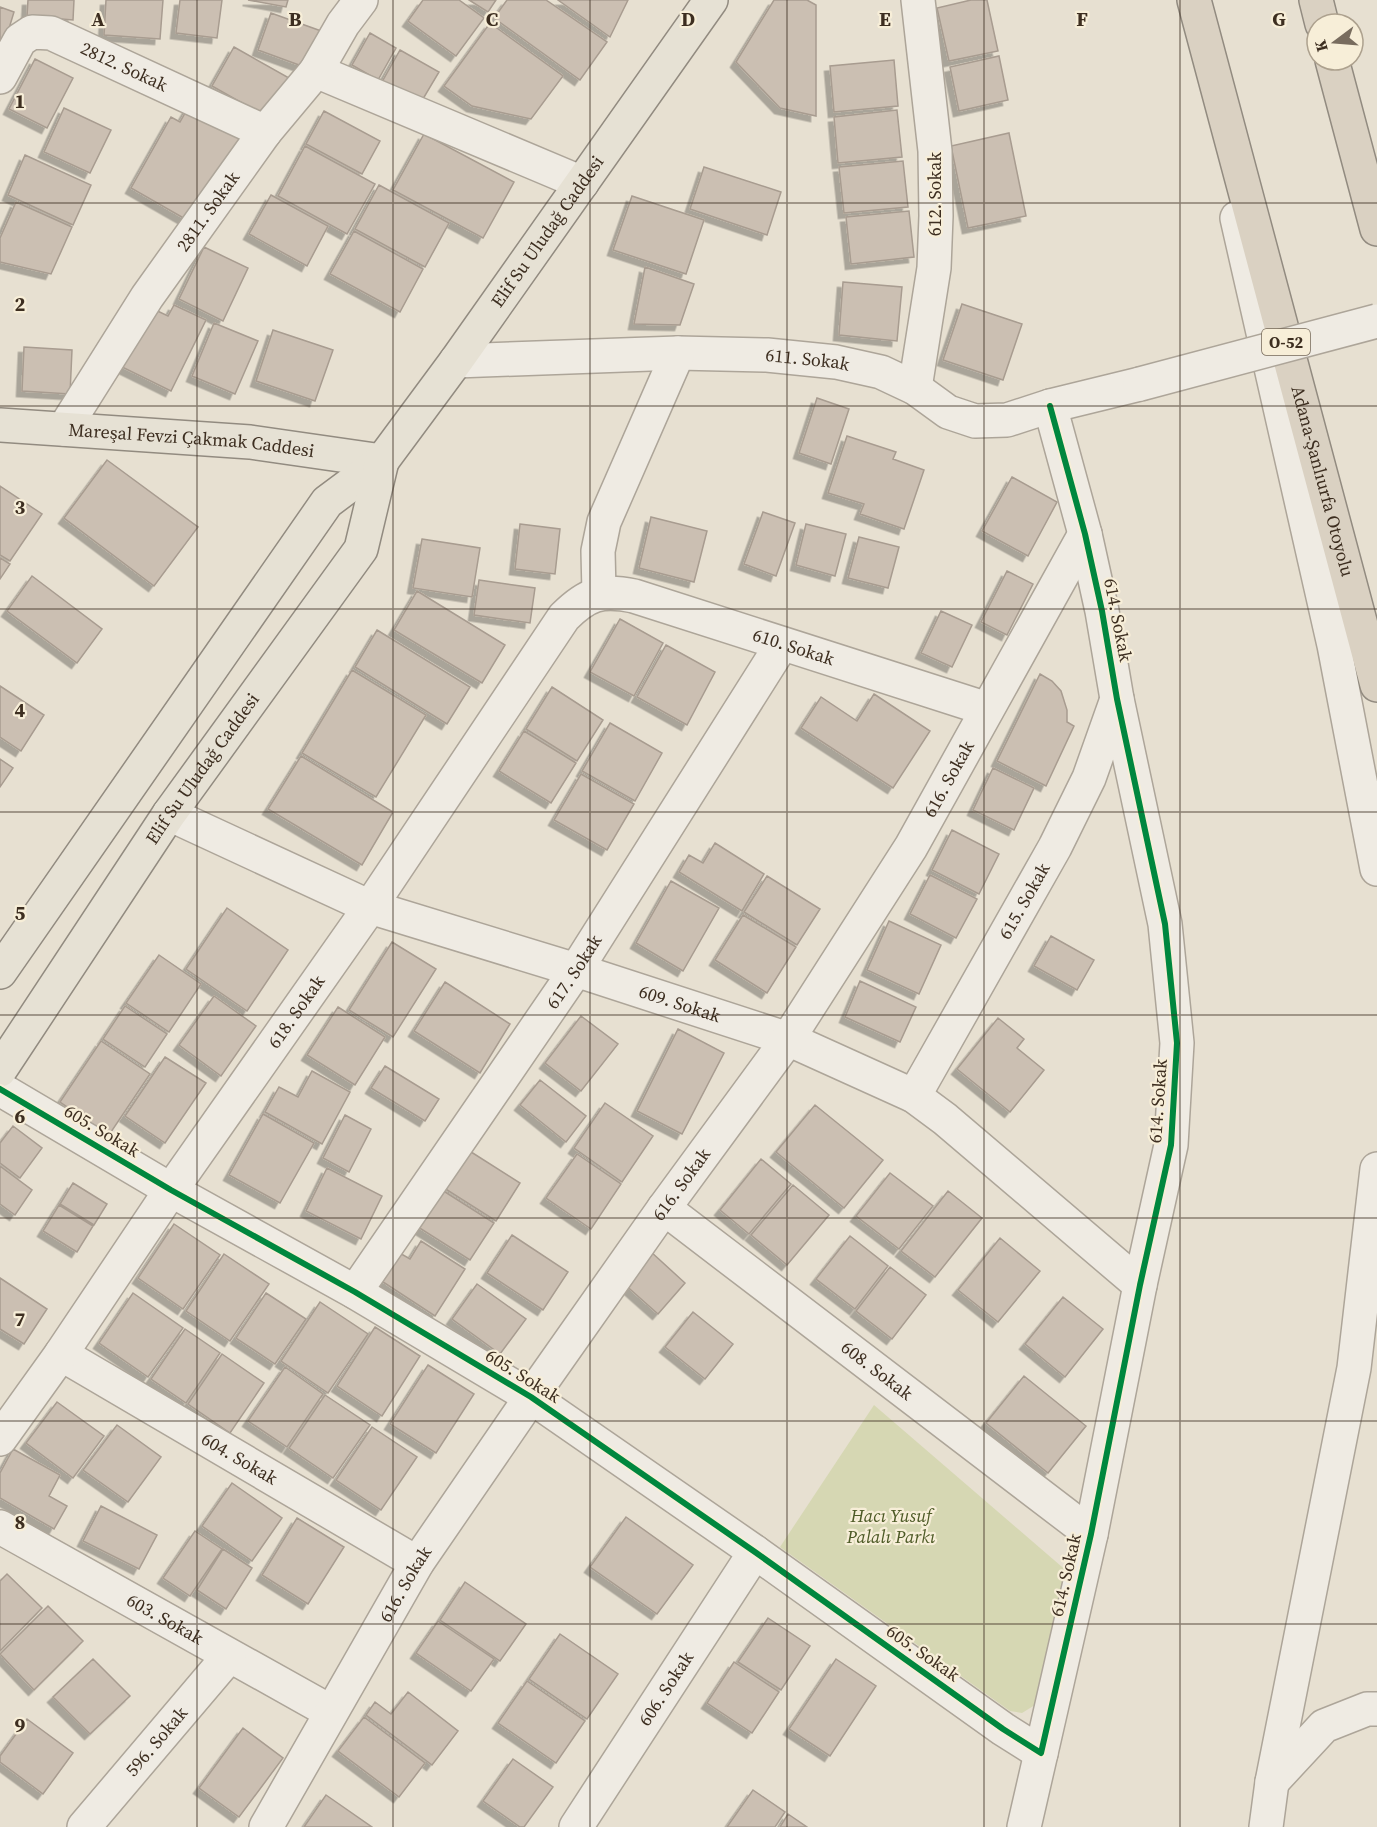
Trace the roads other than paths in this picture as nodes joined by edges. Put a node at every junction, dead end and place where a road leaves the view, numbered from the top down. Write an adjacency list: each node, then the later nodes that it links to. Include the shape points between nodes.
1 (711, 0): 10 (main road, Elif Su Uludağ Caddesi)
2 (918, 0): 15 (street, 612. Sokak, via 935,151 936,216 934,268)
3 (1188, 0): 27 (street, via 1334,645)
4 (1194, 0): 23 (highway, Adana-Şanlıurfa Otoyolu / O-52)
5 (348, 8): 6 (street, 2811. Sokak)
6 (316, 71): 9 (street, 2811. Sokak); 10 (street)
7 (1335, 72): 11 (highway)
8 (0, 76): 9 (street, 2812. Sokak, via 20,40 32,32 51,33)
9 (266, 132): 18 (street, 2811. Sokak, via 147,297)
10 (582, 183): 14 (main road, Elif Su Uludağ Caddesi)
11 (1377, 229)
12 (1377, 321): 16 (street, 611. Sokak, bridge)
13 (678, 353): 14 (street, 611. Sokak); 15 (street, 611. Sokak, via 767,355 836,362 881,372); 21 (street, via 604,522 598,551)
14 (456, 361): 19 (main road, Elif Su Uludağ Caddesi)
15 (915, 388): 16 (street, 611. Sokak, via 948,412 975,421 1007,420)
16 (1050, 406): 20 (street, 614. Sokak)
17 (0, 425): 18 (main road, Mareşal Fevzi Çakmak Caddesi)
18 (64, 429): 19 (main road, Mareşal Fevzi Çakmak Caddesi, via 250,442)
19 (382, 460): 26 (main road, Elif Su Uludağ Caddesi, via 361,549); 30 (main road, Elif Su Uludağ Caddesi, via 327,502)
20 (1085, 534): 24 (street, 614. Sokak); 25 (street, 616. Sokak)
21 (599, 593): 22 (street, 610. Sokak, via 634,596); 28 (street, 618. Sokak, via 579,602 564,617)
22 (782, 644): 25 (street, 610. Sokak); 29 (street, 617. Sokak)
23 (1377, 685)
24 (1117, 699): 34 (street, 615. Sokak, via 1089,778 1055,847); 38 (street, 614. Sokak, via 1165,924 1177,1042 1171,1145)
25 (987, 709): 31 (street, 616. Sokak, via 911,847)
26 (169, 814): 28 (street, 609. Sokak); 32 (main road, Elif Su Uludağ Caddesi)
27 (1377, 869)
28 (370, 907): 29 (street, 609. Sokak); 36 (street, 618. Sokak)
29 (576, 970): 31 (street, 609. Sokak); 39 (street, 617. Sokak)
30 (0, 972)
31 (788, 1039): 34 (street, 609. Sokak); 37 (street, 616. Sokak)
32 (0, 1070)
33 (0, 1089): 36 (street, 605. Sokak)
34 (914, 1096): 38 (street, 609. Sokak)
35 (1377, 1169): 51 (street, via 1354,1368)
36 (171, 1190): 39 (street, 605. Sokak); 40 (street, 618. Sokak)
37 (664, 1208): 41 (street, 616. Sokak); 44 (street, 608. Sokak)
38 (1140, 1285): 44 (street, 614. Sokak)
39 (355, 1292): 41 (street, 605. Sokak)
40 (61, 1354): 42 (street, 618. Sokak); 46 (street, 604. Sokak)
41 (531, 1397): 45 (street, 605. Sokak); 46 (street, 616. Sokak)
42 (0, 1439)
43 (0, 1527): 47 (street, 603. Sokak)
44 (1091, 1534): 50 (street, 614. Sokak)
45 (755, 1552): 50 (street, 605. Sokak); 54 (street, 606. Sokak)
46 (417, 1563): 49 (street, 616. Sokak)
47 (229, 1656): 49 (street, 603. Sokak); 52 (street, 596. Sokak)
48 (1377, 1709): 51 (street, via 1367,1709 1324,1726)
49 (331, 1712): 53 (street, 616. Sokak)
50 (1041, 1753): 55 (street, 614. Sokak)
51 (1272, 1782): 56 (street)
52 (93, 1824)
53 (266, 1827)
54 (576, 1827)
55 (1024, 1827)
56 (1266, 1827)

